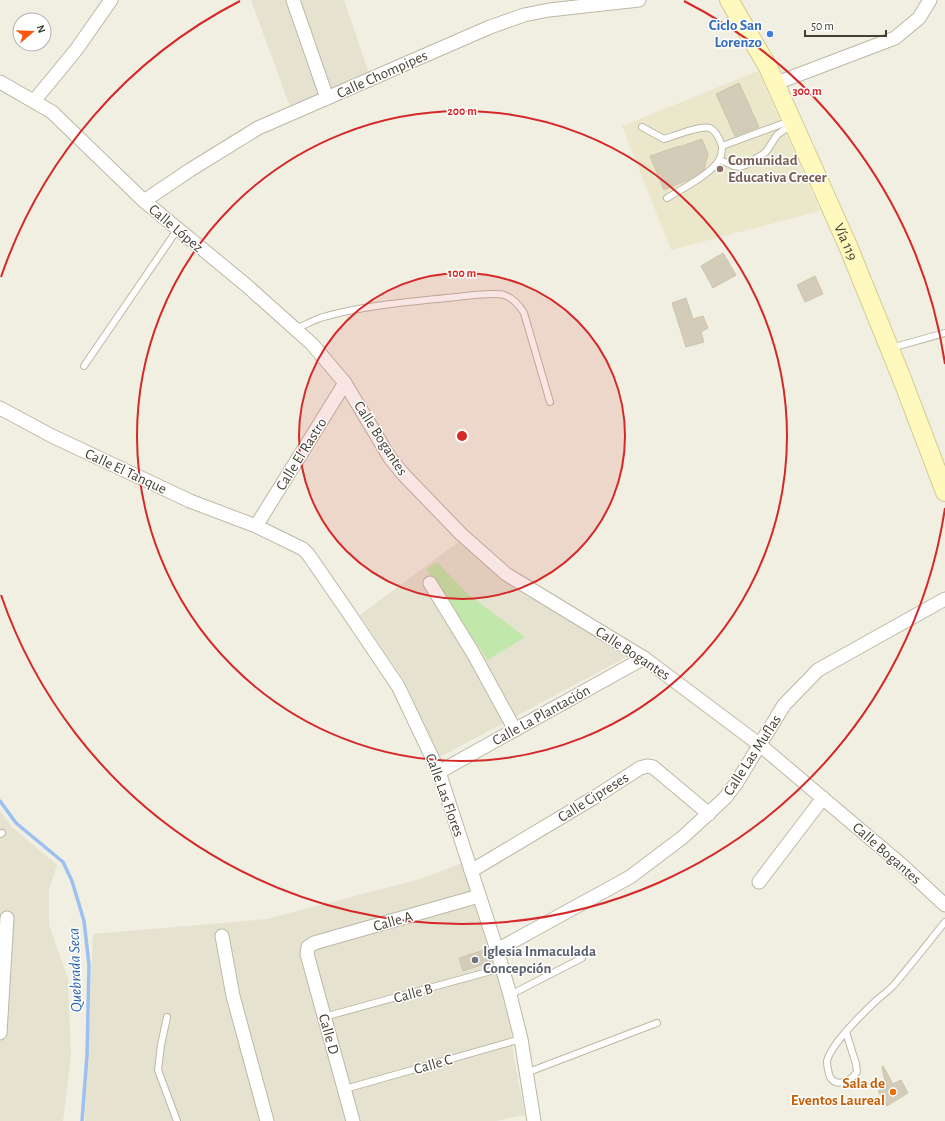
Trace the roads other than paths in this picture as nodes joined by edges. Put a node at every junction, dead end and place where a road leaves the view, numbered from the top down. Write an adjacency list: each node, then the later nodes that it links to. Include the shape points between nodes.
1 (111, 0): 9 (street, via 76,50)
2 (293, 0): 8 (street)
3 (639, 0): 8 (street, Calle Chompipes, via 524,15 490,27)
4 (728, 0): 7 (main road, Vía 119, via 768,68)
5 (930, 0): 7 (street, via 919,18 895,38)
6 (0, 82): 9 (street, Calle López)
7 (774, 84): 10 (main road, Vía 119)
8 (327, 98): 15 (street, Calle Chompipes, via 258,128)
9 (34, 100): 15 (street, Calle López, via 52,112)
10 (792, 122): 12 (lane); 13 (lane, via 777,135 766,152 746,165 734,166); 19 (main road, Vía 119, via 848,246)
11 (642, 127): 12 (lane, via 664,139 708,128 718,137)
12 (722, 146): 13 (lane)
13 (720, 160): 14 (lane, via 706,174)
14 (667, 198)
15 (144, 201): 16 (street, Calle López)
16 (177, 230): 17 (street, Calle López, via 246,285); 20 (lane)
17 (295, 329): 21 (street, Calle López, via 312,344); 22 (lane, via 319,319 389,304 483,294 503,295 512,299 524,313)
18 (945, 333): 19 (lane)
19 (890, 348): 24 (main road, Vía 119)
20 (84, 366)
21 (346, 383): 25 (street, Calle El Rastro); 28 (street, Calle Bogantes, via 390,458 461,534 506,574)
22 (550, 402)
23 (0, 408): 25 (street, Calle El Tanque, via 52,436 190,501)
24 (945, 492)
25 (256, 526): 31 (street, Calle Las Flores, via 303,549 308,554 398,686)
26 (430, 583): 29 (street, via 473,653)
27 (945, 599): 30 (street, Calle Las Muflas, via 818,670 784,705)
28 (644, 658): 29 (street, Calle La Plantación); 30 (street, Calle Bogantes)
29 (515, 730): 31 (street, Calle La Plantación)
30 (760, 744): 32 (street, Calle Bogantes); 33 (street, Calle Las Muflas, via 737,782)
31 (439, 772): 34 (street, Calle Las Flores)
32 (823, 798): 35 (street); 37 (street, Calle Bogantes)
33 (709, 814): 34 (street, Calle Cipreses, via 653,767 647,766); 42 (street, Calle Las Muflas, via 630,877)
34 (471, 871): 36 (street, Calle Las Flores)
35 (759, 882)
36 (479, 896): 41 (street, Calle A, via 314,942); 42 (street, Calle Las Flores)
37 (945, 905)
38 (7, 918): 50 (street)
39 (945, 922): 49 (lane, via 893,986)
40 (222, 936): 55 (street, via 233,996)
41 (308, 947): 47 (street, Calle D, via 307,954)
42 (497, 950): 44 (street, Calle Las Flores)
43 (582, 958): 45 (lane)
44 (502, 968): 45 (street, Calle Las Flores); 47 (lane, Calle B)
45 (510, 995): 51 (street, Calle Las Flores)
46 (167, 1017): 54 (lane, via 158,1070)
47 (324, 1017): 53 (street, Calle D)
48 (657, 1022): 52 (lane)
49 (846, 1032): 49 (lane, via 828,1061 830,1078 833,1081 850,1080 857,1072)
50 (0, 1033)
51 (521, 1039): 52 (street, Calle Las Flores); 53 (lane, Calle C)
52 (526, 1074): 57 (street, Calle Las Flores)
53 (345, 1089): 56 (street, Calle D)
54 (177, 1121)
55 (267, 1121)
56 (354, 1121)
57 (534, 1121)

